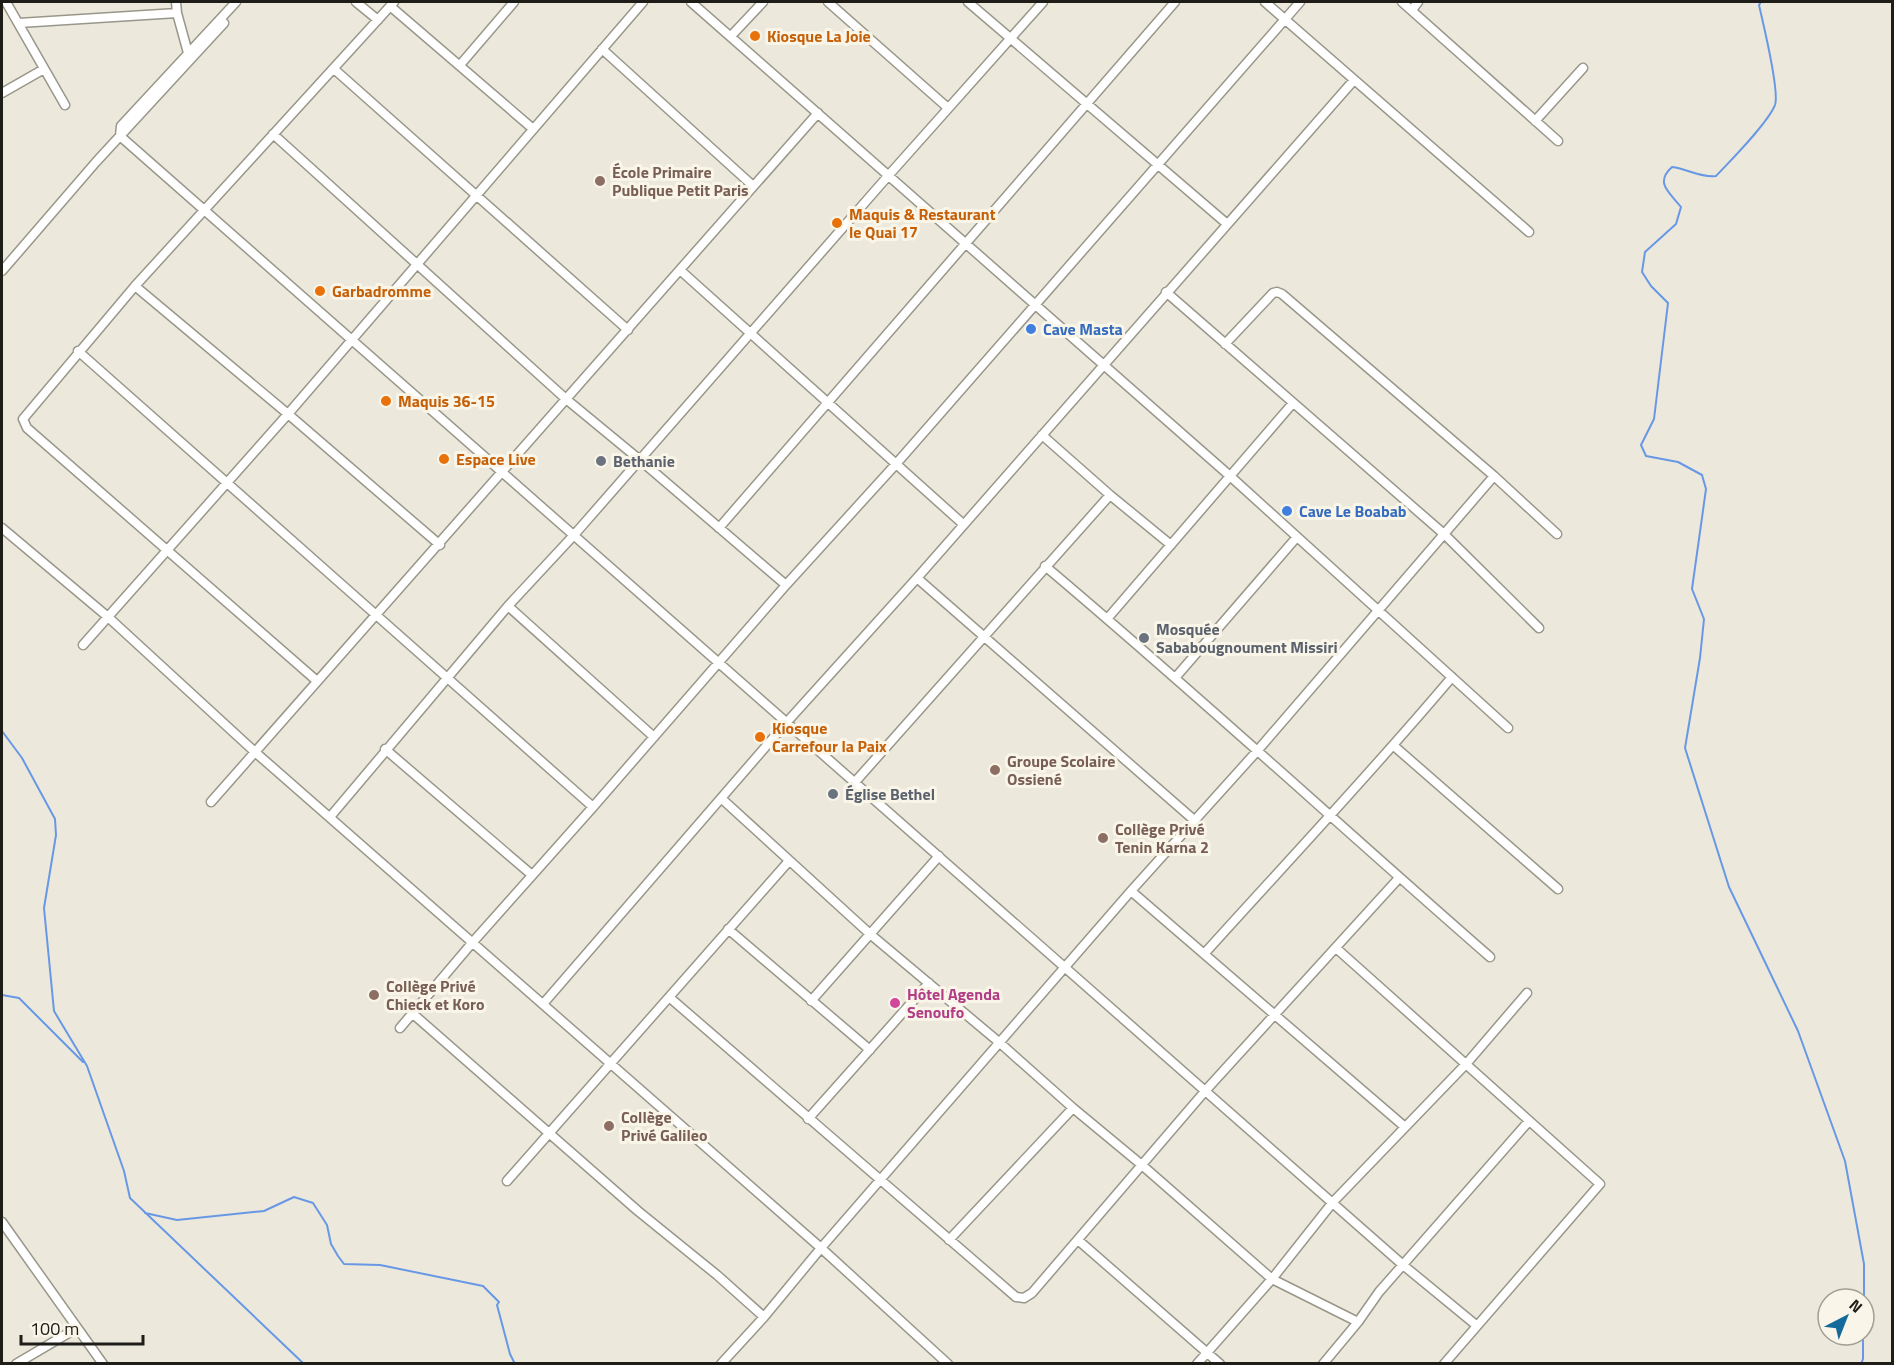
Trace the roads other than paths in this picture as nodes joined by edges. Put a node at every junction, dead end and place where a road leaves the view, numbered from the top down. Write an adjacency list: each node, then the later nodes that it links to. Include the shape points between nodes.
1 (6, 2): 22 (street)
2 (176, 2): 19 (street)
3 (236, 2): 27 (street)
4 (356, 2): 21 (street)
5 (514, 2): 28 (street)
6 (643, 2): 26 (street)
7 (691, 2): 24 (street)
8 (763, 2): 24 (street)
9 (828, 2): 36 (street)
10 (968, 2): 25 (street)
11 (1043, 2): 25 (street)
12 (1174, 2): 34 (street)
13 (1265, 2): 20 (street)
14 (1300, 2): 20 (street)
15 (1402, 2): 18 (street)
16 (1418, 2): 18 (street)
17 (392, 4): 21 (street); 28 (street)
18 (1412, 10): 38 (street)
19 (177, 13): 22 (street); 27 (street)
20 (1285, 19): 32 (street); 43 (street)
21 (378, 20): 31 (street)
22 (19, 23): 30 (street)
23 (224, 23): 41 (street)
24 (731, 36): 37 (street)
25 (1011, 39): 34 (street); 36 (street)
26 (602, 49): 39 (street); 45 (street)
27 (188, 53): 41 (street, via 121,126)
28 (460, 65): 39 (street)
29 (1583, 68): 38 (street)
30 (44, 69): 33 (street); 35 (street)
31 (334, 69): 40 (street); 46 (street)
32 (1354, 80): 48 (street); 49 (street)
33 (2, 93)
34 (1087, 104): 43 (street); 50 (street)
35 (64, 105)
36 (948, 108): 44 (street)
37 (818, 113): 44 (street); 45 (street)
38 (1535, 121): 42 (street)
39 (532, 128): 46 (street)
40 (273, 134): 47 (street); 51 (street)
41 (120, 136): 47 (street); 53 (street)
42 (1558, 141)
43 (1158, 165): 48 (street); 56 (street)
44 (888, 176): 50 (street); 58 (street)
45 (752, 185): 52 (street)
46 (476, 195): 51 (street); 57 (street)
47 (205, 210): 54 (street); 59 (street)
48 (1226, 224): 55 (street)
49 (1529, 232)
50 (964, 244): 56 (street); 64 (street)
51 (417, 264): 59 (street); 63 (street)
52 (680, 270): 57 (street); 58 (street)
53 (2, 271)
54 (135, 286): 61 (street); 66 (street)
55 (1166, 292): 60 (street); 62 (street)
56 (1034, 304): 62 (street); 69 (street)
57 (628, 330): 63 (street)
58 (750, 332): 64 (street); 68 (street)
59 (351, 339): 66 (street); 70 (street)
60 (1225, 344): 65 (street); 72 (street, via 1277,292)
61 (78, 351): 73 (street); 84 (street, via 23,419 27,428)
62 (1103, 364): 67 (street); 71 (street)
63 (566, 399): 68 (street); 70 (street)
64 (828, 402): 69 (street); 77 (street)
65 (1293, 404): 71 (street); 78 (street)
66 (288, 414): 73 (street); 82 (street)
67 (1042, 435): 74 (street); 75 (street)
68 (640, 460): 77 (street); 80 (street)
69 (896, 464): 75 (street); 87 (street)
70 (501, 473): 80 (street); 82 (street)
71 (1230, 476): 81 (street); 83 (street)
72 (1494, 476): 78 (street); 79 (street)
73 (226, 484): 84 (street); 90 (street)
74 (1110, 495): 83 (street); 85 (street)
75 (963, 524): 86 (street)
76 (2, 528): 91 (street)
77 (719, 528): 87 (street)
78 (1444, 534): 89 (street); 93 (street)
79 (1557, 534)
80 (574, 535): 88 (street); 96 (street)
81 (1296, 538): 89 (street); 99 (street)
82 (440, 544): 90 (street)
83 (1171, 545): 92 (street)
84 (167, 550): 91 (street); 100 (street)
85 (1045, 567): 92 (street); 94 (street)
86 (917, 578): 94 (street); 101 (street)
87 (786, 585): 96 (street)
88 (508, 606): 98 (street); 103 (street)
89 (1377, 610): 97 (street); 106 (street)
90 (375, 615): 98 (street); 100 (street)
91 (108, 617): 95 (street); 107 (street)
92 (1107, 619): 99 (street)
93 (1539, 628)
94 (985, 637): 108 (street); 114 (street)
95 (84, 645)
96 (719, 662): 101 (street); 103 (street)
97 (1452, 677): 102 (street); 104 (street)
98 (448, 678): 105 (street); 111 (street)
99 (1175, 678): 106 (street)
100 (317, 681): 107 (street)
101 (787, 722): 108 (street); 109 (street)
102 (1508, 728)
103 (654, 737): 111 (street)
104 (1394, 746): 112 (street); 119 (street)
105 (385, 749): 113 (street); 117 (street)
106 (1258, 750): 112 (street); 114 (street)
107 (255, 752): 110 (street); 113 (street)
108 (855, 782): 115 (street)
109 (722, 799): 116 (street); 132 (street)
110 (211, 802)
111 (593, 807): 117 (street)
112 (1328, 816): 118 (street); 125 (street)
113 (330, 817): 123 (street)
114 (1194, 820): 120 (street)
115 (939, 856): 122 (street); 127 (street)
116 (789, 861): 121 (street); 122 (street)
117 (532, 875): 123 (street)
118 (1399, 878): 124 (street); 126 (street)
119 (1558, 889)
120 (1131, 891): 125 (street); 127 (street)
121 (729, 930): 130 (street); 131 (street)
122 (870, 934): 128 (street); 131 (street)
123 (472, 943): 132 (street); 133 (street)
124 (1336, 948): 134 (street); 138 (street)
125 (1204, 954): 134 (street)
126 (1490, 957)
127 (1065, 967): 136 (street); 140 (street)
128 (929, 983): 136 (street); 137 (street)
129 (1527, 993): 138 (street)
130 (669, 998): 139 (street); 142 (street)
131 (811, 1001): 137 (street)
132 (543, 1004): 139 (street)
133 (412, 1013): 135 (street); 145 (street)
134 (1275, 1016): 140 (street); 144 (street)
135 (400, 1028)
136 (1000, 1043): 141 (street); 148 (street)
137 (870, 1050): 142 (street)
138 (1467, 1063): 143 (street); 144 (street)
139 (611, 1064): 145 (street); 153 (street)
140 (1206, 1090): 146 (street); 149 (street)
141 (1073, 1108): 146 (street); 151 (street)
142 (808, 1119): 148 (street)
143 (1529, 1121): 154 (street); 158 (street, via 1600,1184)
144 (1405, 1127): 149 (street)
145 (551, 1133): 147 (street); 156 (street)
146 (1143, 1166): 152 (street); 155 (street)
147 (507, 1181)
148 (880, 1182): 151 (street); 153 (street)
149 (1333, 1203): 154 (street); 155 (street)
150 (2, 1222): 159 (street)
151 (949, 1240): 152 (street, via 1016,1297 1024,1298)
152 (1078, 1240): 160 (street)
153 (820, 1248): 156 (street); 164 (street)
154 (1402, 1265): 157 (street); 158 (street)
155 (1272, 1279): 157 (street); 160 (street)
156 (764, 1317): 163 (street)
157 (1358, 1322): 167 (street)
158 (1476, 1325): 168 (street)
159 (77, 1328): 161 (street); 162 (street)
160 (1206, 1352): 165 (street); 166 (street)
161 (16, 1364)
162 (103, 1364)
163 (721, 1364)
164 (948, 1364)
165 (1197, 1364)
166 (1220, 1364)
167 (1323, 1364)
168 (1444, 1364)

